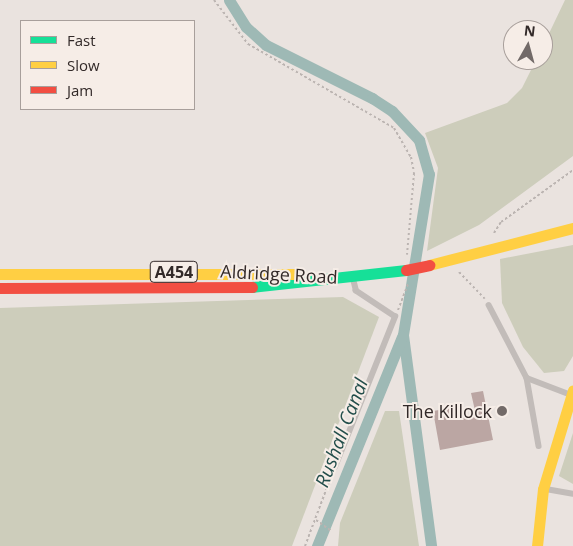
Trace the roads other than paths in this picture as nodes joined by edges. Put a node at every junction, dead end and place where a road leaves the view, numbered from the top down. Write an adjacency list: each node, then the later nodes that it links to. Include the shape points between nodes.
1 (569, 231): 3 (main road, Aldridge Road / A454, bridge, via 408,270)
2 (0, 274): 3 (main road, Aldridge Road / A454, via 252,270)
3 (351, 278): 4 (main road, Aldridge Road / A454, via 249,286); 9 (lane, via 356,291 394,317)
4 (0, 288)
5 (489, 305): 6 (lane)
6 (527, 378): 7 (lane); 8 (lane)
7 (572, 392): 10 (main road)
8 (540, 446)
9 (335, 467)
10 (543, 489): 11 (lane); 12 (main road)
11 (573, 494)
12 (537, 546)

